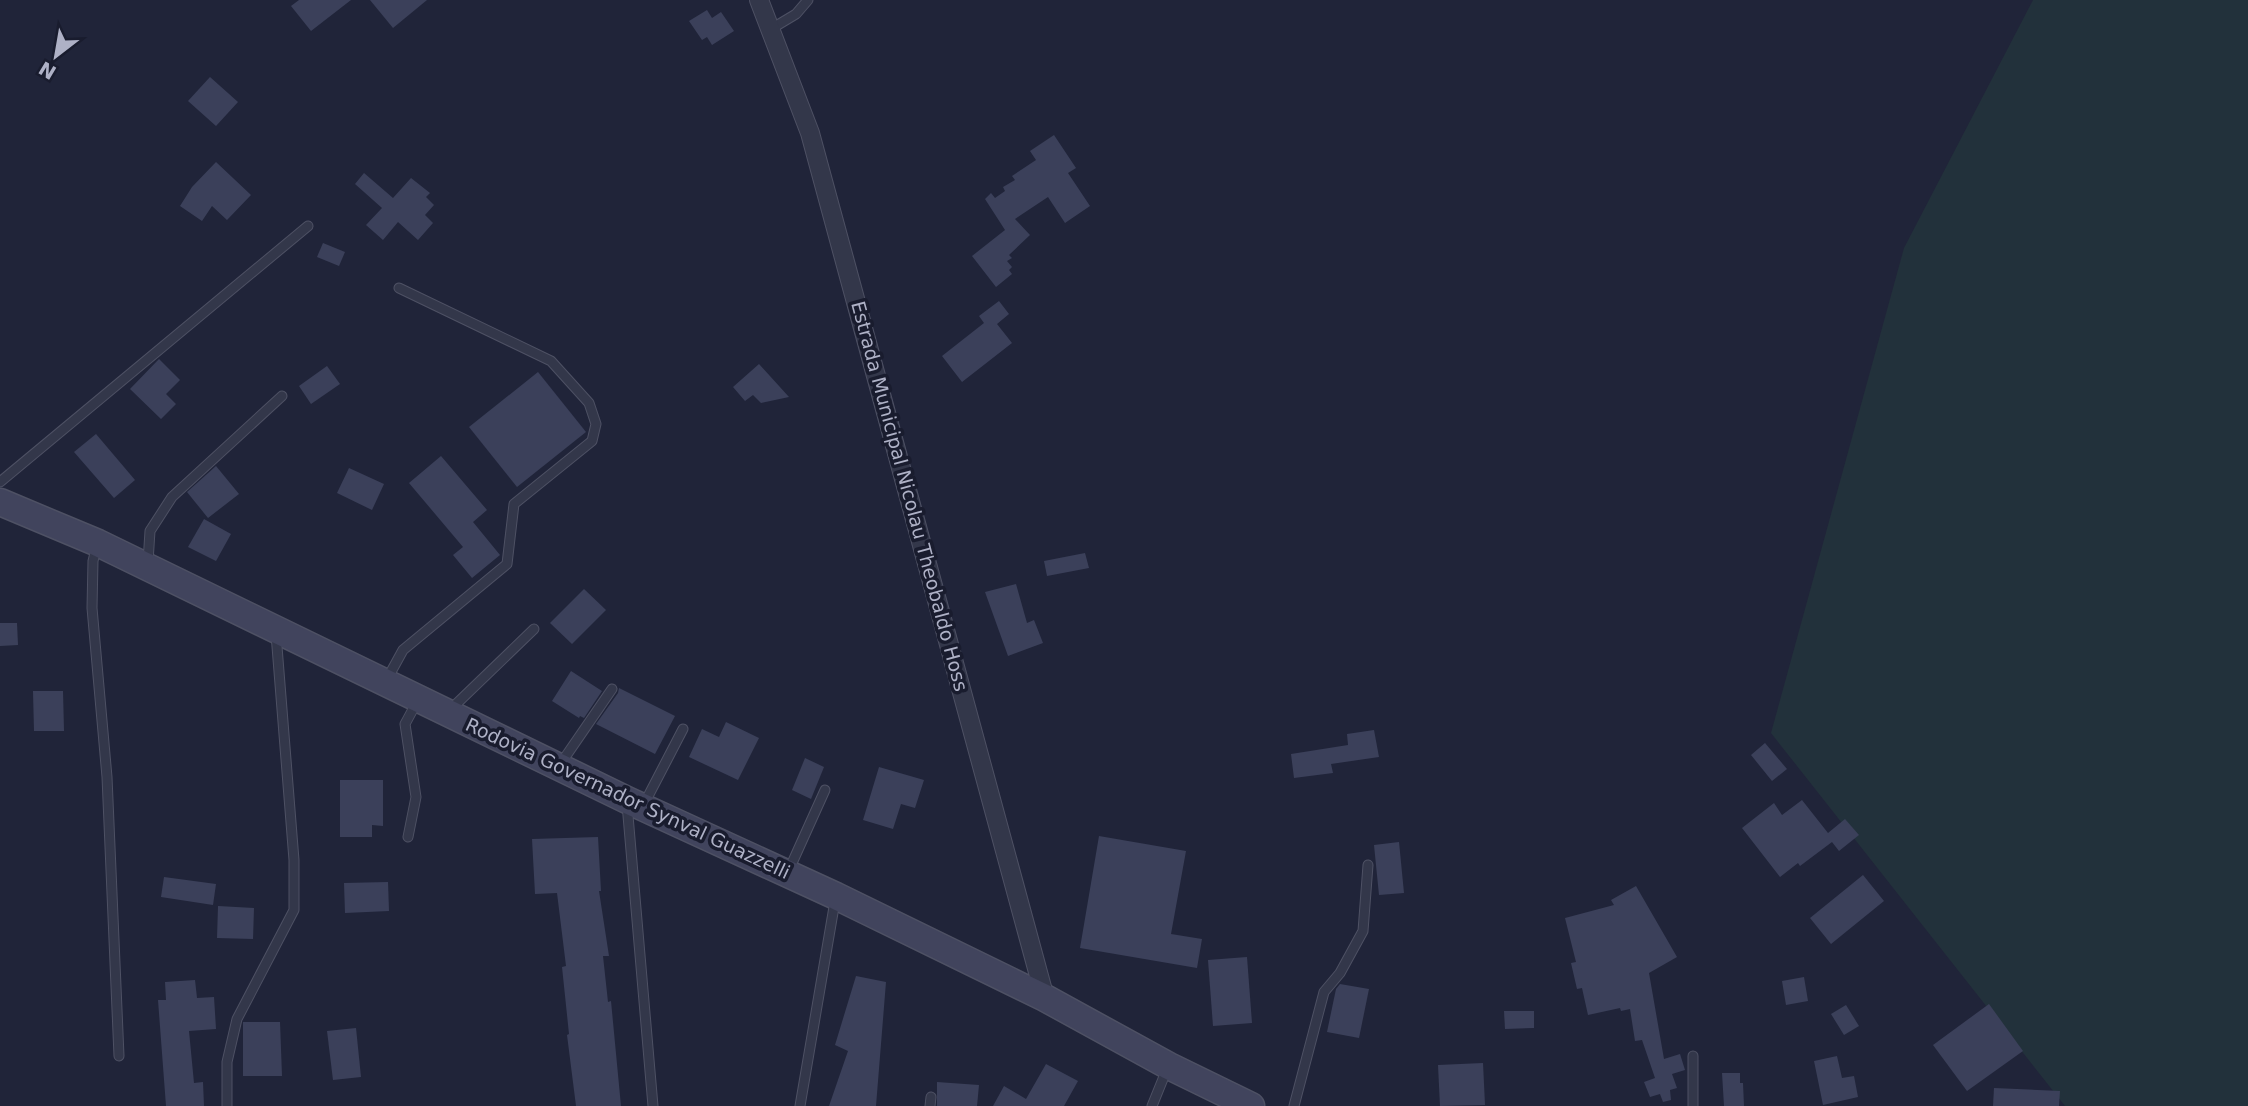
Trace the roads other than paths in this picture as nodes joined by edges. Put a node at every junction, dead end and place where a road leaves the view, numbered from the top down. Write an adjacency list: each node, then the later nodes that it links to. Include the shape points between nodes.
1 (759, 0): 3 (street, Estrada Municipal Nicolau Theobaldo Hoss)
2 (808, 0): 3 (lane, via 796,14)
3 (771, 29): 25 (street, Estrada Municipal Nicolau Theobaldo Hoss, via 814,146)
4 (308, 226): 7 (lane)
5 (399, 288): 13 (lane, via 551,361 589,403 596,424 592,441 514,504 508,564 403,650)
6 (282, 397): 10 (lane, via 172,497 150,531)
7 (0, 482)
8 (0, 502): 9 (main road, Rodovia Governador Synval Guazzelli)
9 (98, 543): 10 (main road, Rodovia Governador Synval Guazzelli); 26 (lane, via 92,608 107,777)
10 (148, 567): 11 (main road, Rodovia Governador Synval Guazzelli)
11 (276, 629): 13 (main road, Rodovia Governador Synval Guazzelli); 29 (lane, via 294,910 237,1019 227,1062)
12 (534, 629): 16 (lane)
13 (385, 682): 15 (main road, Rodovia Governador Synval Guazzelli)
14 (612, 689): 18 (lane)
15 (419, 699): 16 (main road, Rodovia Governador Synval Guazzelli); 21 (lane, via 405,724 416,797)
16 (447, 713): 18 (main road, Rodovia Governador Synval Guazzelli)
17 (683, 729): 20 (lane)
18 (558, 767): 20 (main road, Rodovia Governador Synval Guazzelli)
19 (825, 790): 23 (lane)
20 (635, 804): 23 (main road, Rodovia Governador Synval Guazzelli); 30 (lane)
21 (408, 837)
22 (1368, 865): 34 (lane, via 1363,931 1324,992)
23 (788, 874): 24 (main road, Rodovia Governador Synval Guazzelli)
24 (836, 896): 25 (main road, Rodovia Governador Synval Guazzelli); 31 (lane)
25 (1045, 998): 28 (main road, Rodovia Governador Synval Guazzelli)
26 (119, 1055)
27 (1693, 1056): 35 (lane)
28 (1168, 1066): 32 (lane); 33 (main road, Rodovia Governador Synval Guazzelli)
29 (227, 1106)
30 (653, 1106)
31 (800, 1106)
32 (1152, 1106)
33 (1251, 1106)
34 (1294, 1106)
35 (1693, 1106)

